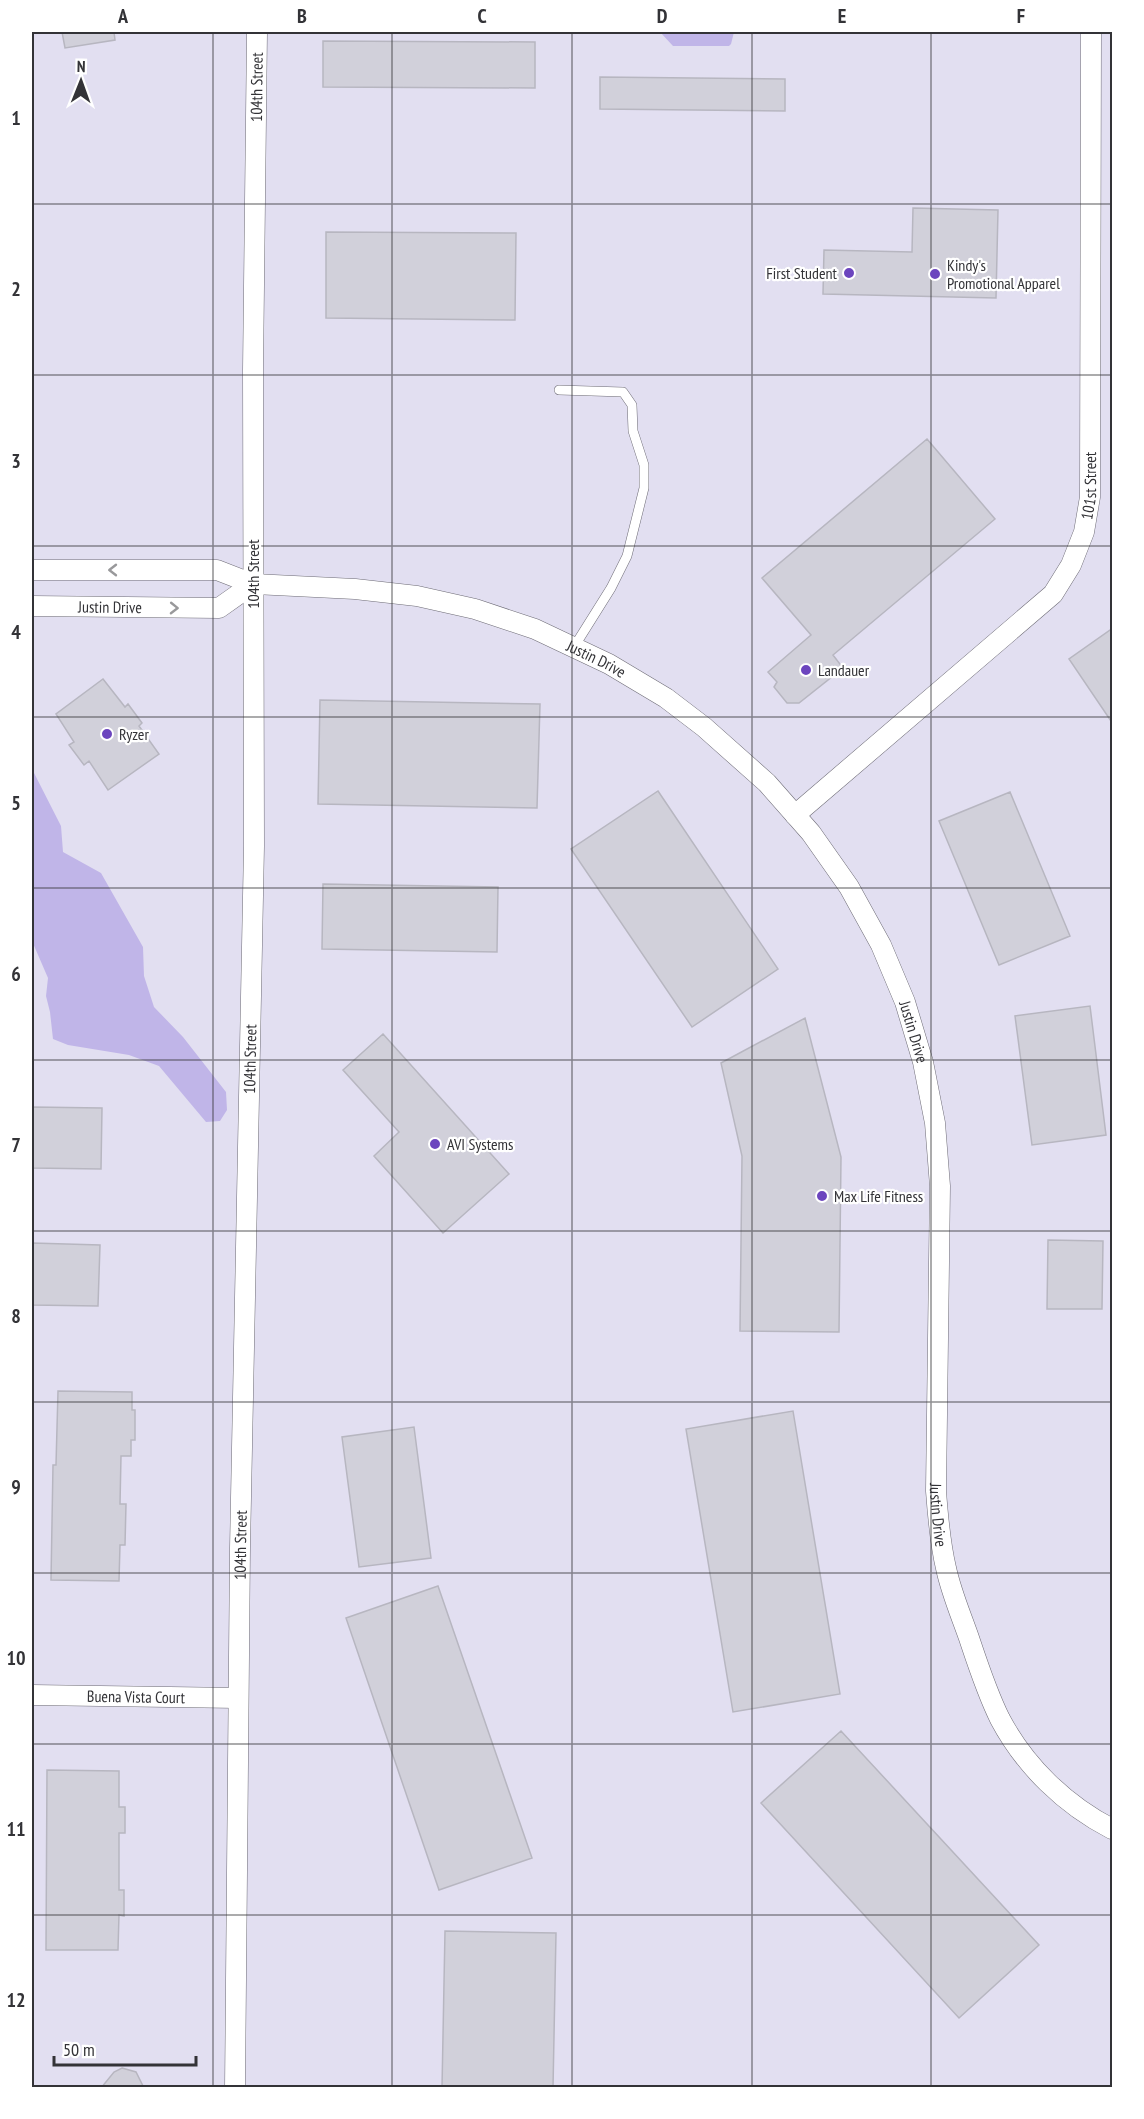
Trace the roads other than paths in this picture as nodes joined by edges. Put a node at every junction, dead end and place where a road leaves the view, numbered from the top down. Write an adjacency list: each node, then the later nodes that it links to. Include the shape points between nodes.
1 (257, 32): 5 (street, 104th Street)
2 (1091, 32): 8 (street, 101st Street, via 1090,497 1084,532 1071,565 1053,594)
3 (559, 390): 7 (lane, via 623,392 632,405 633,431 644,465 644,488 627,556)
4 (32, 570): 5 (street, Justin Drive, one-way to 4, via 217,570)
5 (253, 585): 6 (street, Justin Drive, one-way to 5, via 219,608); 7 (street, Justin Drive, via 417,596 475,609); 10 (street, 104th Street, via 254,846)
6 (32, 606)
7 (574, 647): 8 (street, Justin Drive, via 666,698 712,732)
8 (795, 815): 11 (street, Justin Drive, via 849,887 881,945 905,1002 923,1062 940,1186 938,1521 946,1570 989,1693 1021,1752 1068,1801)
9 (32, 1695): 10 (street, Buena Vista Court)
10 (238, 1698): 12 (street, 104th Street)
11 (1113, 1829)
12 (235, 2088)

